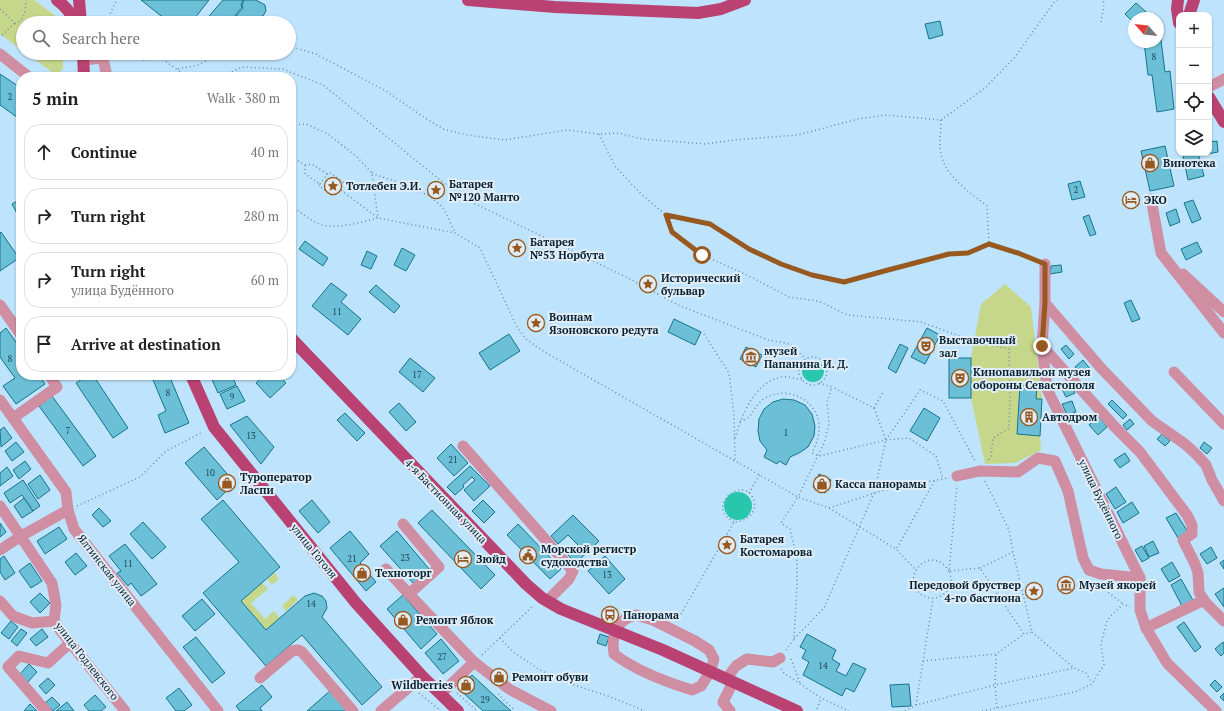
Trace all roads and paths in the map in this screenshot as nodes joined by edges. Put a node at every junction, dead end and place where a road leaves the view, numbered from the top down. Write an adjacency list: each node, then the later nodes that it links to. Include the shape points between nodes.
1 (26, 0): 14 (path)
2 (57, 0): 15 (main road)
3 (79, 0): 16 (main road)
4 (117, 0): 17 (path)
5 (468, 0): 6 (main road, via 555,7 698,13 720,9)
6 (745, 0)
7 (1057, 0): 38 (path, via 1015,57 985,88)
8 (1103, 0): 18 (path)
9 (1194, 0): 13 (main road)
10 (1176, 2): 12 (main road)
11 (0, 9): 19 (path)
12 (1177, 12)
13 (1190, 12)
14 (23, 16)
15 (72, 16)
16 (80, 16)
17 (109, 16)
18 (1101, 22)
19 (15, 23): 20 (path)
20 (2, 35)
21 (296, 48): 41 (path, via 316,54 386,91 443,129 504,140 567,130)
22 (0, 54): 28 (street)
23 (83, 60): 29 (main road)
24 (103, 60): 30 (street)
25 (164, 60): 27 (path)
26 (208, 60): 27 (path)
27 (178, 69): 31 (path)
28 (23, 72)
29 (84, 72)
30 (106, 72)
31 (182, 72)
32 (232, 72): 33 (path, via 242,67 283,69)
33 (290, 72)
34 (296, 74): 64 (path, via 323,85 461,197 678,305 768,340 790,344)
35 (1224, 79): 36 (street)
36 (1212, 85)
37 (1212, 102): 39 (main road)
38 (941, 120): 41 (path, via 885,115 858,119 798,135 705,144 642,139 618,133); 53 (path, via 941,153 946,167 956,181 987,206)
39 (1224, 122)
40 (296, 125): 44 (path, via 306,124 328,134 357,157)
41 (599, 134): 50 (path, via 615,166 641,194)
42 (296, 160): 43 (path)
43 (305, 165): 45 (path, via 312,164); 46 (path, via 305,174)
44 (372, 173): 51 (path); 52 (path, via 431,197 445,212)
45 (327, 174): 46 (path); 47 (path, via 328,172 343,182)
46 (320, 184): 47 (path, via 319,186 333,196)
47 (338, 188): 51 (path)
48 (1151, 199): 54 (street)
49 (296, 209): 51 (path, via 322,225 346,226)
50 (666, 215): 53 (path, via 710,224 749,249 781,264 812,275 844,282 949,254 968,253); 83 (path, via 672,232 702,255 789,297 818,301 848,315 921,322 976,342 1009,349 1008,428 993,438 991,456)
51 (378, 218): 52 (path)
52 (455, 233): 82 (path, via 480,248 516,325 526,339)
53 (989, 244): 55 (path)
54 (1161, 253): 58 (street); 60 (street)
55 (1045, 264): 56 (street, улица Будённого)
56 (1045, 303): 63 (street, улица Будённого); 91 (street, via 1101,368 1152,421 1197,455 1206,465)
57 (2, 312): 59 (street)
58 (1224, 312)
59 (16, 329)
60 (1224, 333)
61 (704, 334): 79 (path, via 729,373)
62 (296, 343): 110 (main road, 4-я Бастионная улица, via 526,584)
63 (1042, 346): 107 (street, улица Будённого, via 1047,389); 111 (street, via 1140,452 1187,515 1192,525 1192,534 1182,540 1195,564 1199,592)
64 (806, 359): 68 (path, via 800,369); 69 (path, via 816,358 824,362 826,376)
65 (1174, 372): 76 (street)
66 (52, 380): 74 (street, via 56,386)
67 (193, 380): 133 (main road, улица Гоголя, via 214,427 356,603)
68 (803, 380): 69 (path, via 810,384); 75 (path, via 783,377 770,381 749,402)
69 (819, 383): 70 (path)
70 (832, 387): 73 (path); 81 (path, via 828,402 829,424)
71 (883, 392): 73 (path)
72 (0, 400): 74 (street, Ялтинская улица)
73 (874, 408): 78 (path)
74 (13, 418): 94 (street, Ялтинская улица, via 66,492)
75 (740, 421): 79 (path); 81 (path, via 748,418 764,398 780,393 797,396 811,404 815,412 819,423 818,440 812,453)
76 (1224, 424)
77 (206, 430): 94 (path, via 166,451 140,477)
78 (886, 440): 81 (path); 83 (path, via 920,390 943,401); 86 (path, via 909,438 936,456); 89 (path)
79 (734, 441): 82 (path)
80 (463, 446): 110 (street, via 573,571 569,579)
81 (819, 456): 90 (path)
82 (735, 460): 84 (path)
83 (980, 471): 85 (street); 101 (path, via 1009,530); 105 (street, via 1018,472 1038,458 1055,461 1068,491 1083,558)
84 (760, 474): 88 (path); 90 (path)
85 (957, 476): 86 (path); 106 (path)
86 (943, 479): 87 (path)
87 (935, 480): 89 (path); 99 (path)
88 (749, 493): 95 (path, via 754,503 751,514 748,519); 95 (path, via 739,490 726,496 723,508 729,520)
89 (874, 493): 93 (path); 97 (path)
90 (798, 497): 93 (path); 123 (path, via 781,523 790,529 797,559)
91 (1224, 501)
92 (0, 506): 98 (street, улица Годлевского)
93 (829, 508): 97 (path)
94 (68, 510): 98 (street); 148 (street, Ялтинская улица, via 74,529)
95 (734, 522): 117 (path)
96 (402, 524): 108 (street, via 439,567)
97 (860, 527): 99 (path); 123 (path, via 824,608)
98 (21, 536): 100 (street); 115 (street, улица Годлевского, via 52,584 56,604)
99 (896, 549): 104 (path)
100 (0, 550)
101 (1013, 552): 102 (path); 120 (path)
102 (980, 568): 106 (path); 121 (path)
103 (386, 569): 108 (street)
104 (916, 570): 106 (path, via 923,563 934,560 942,563); 109 (path, via 916,588 922,595)
105 (1089, 570): 107 (street, via 1101,574); 113 (path, via 1104,589)
106 (949, 571): 109 (path, via 951,581 948,590 943,595)
107 (1140, 578): 114 (street, улица Будённого)
108 (409, 594): 129 (street)
109 (933, 598): 128 (path)
110 (545, 600): 119 (main road, 4-я Бастионная улица); 122 (path)
111 (1204, 600): 116 (street); 118 (street)
112 (0, 601): 115 (street, via 13,616 32,623)
113 (1123, 604): 114 (path); 137 (path, via 1107,620 1101,645 1104,665)
114 (1140, 610): 118 (street, улица Будённого)
115 (54, 620): 124 (street, улица Годлевского)
116 (1224, 621)
117 (676, 623)
118 (1146, 628): 161 (street, улица Будённого, via 1167,663)
119 (616, 631): 131 (main road, 4-я Бастионная улица); 131 (street, via 628,617 636,615 653,620 709,650 714,660); 131 (street, via 612,643 614,654 623,662 692,690 701,686)
120 (1032, 632): 121 (path); 130 (path)
121 (1024, 634): 126 (path)
122 (500, 638): 129 (path); 155 (path, via 512,651 540,670)
123 (794, 639): 125 (path)
124 (70, 643): 146 (street, via 48,663 19,656 8,667); 147 (street, улица Годлевского)
125 (787, 648): 127 (path); 136 (path)
126 (996, 654): 128 (path); 138 (path)
127 (780, 658): 135 (street, via 773,662 747,659 736,666)
128 (923, 661): 143 (path)
129 (474, 662): 139 (street); 154 (street, via 509,689)
130 (1074, 668): 137 (path, via 1086,673); 138 (path)
131 (710, 672): 135 (main road, 4-я Бастионная улица)
132 (784, 673): 136 (path)
133 (422, 676): 141 (main road, улица Гоголя); 150 (street)
134 (260, 678): 149 (street, via 292,651 298,650)
135 (729, 680): 156 (street, via 723,702); 157 (main road, 4-я Бастионная улица)
136 (800, 684): 142 (path)
137 (1092, 684): 144 (path, via 1075,692)
138 (995, 685): 143 (path); 144 (path)
139 (450, 686): 141 (street); 153 (path)
140 (417, 691): 151 (path)
141 (441, 694): 152 (main road, улица Гоголя)
142 (822, 698): 145 (path); 158 (path)
143 (916, 705): 159 (path)
144 (997, 708): 160 (path)
145 (817, 709)
146 (46, 711)
147 (125, 711)
148 (218, 711)
149 (353, 711)
150 (381, 711)
151 (441, 711)
152 (458, 711)
153 (477, 711)
154 (552, 711)
155 (645, 711)
156 (730, 711)
157 (797, 711)
158 (849, 711)
159 (905, 711)
160 (982, 711)
161 (1216, 711)

